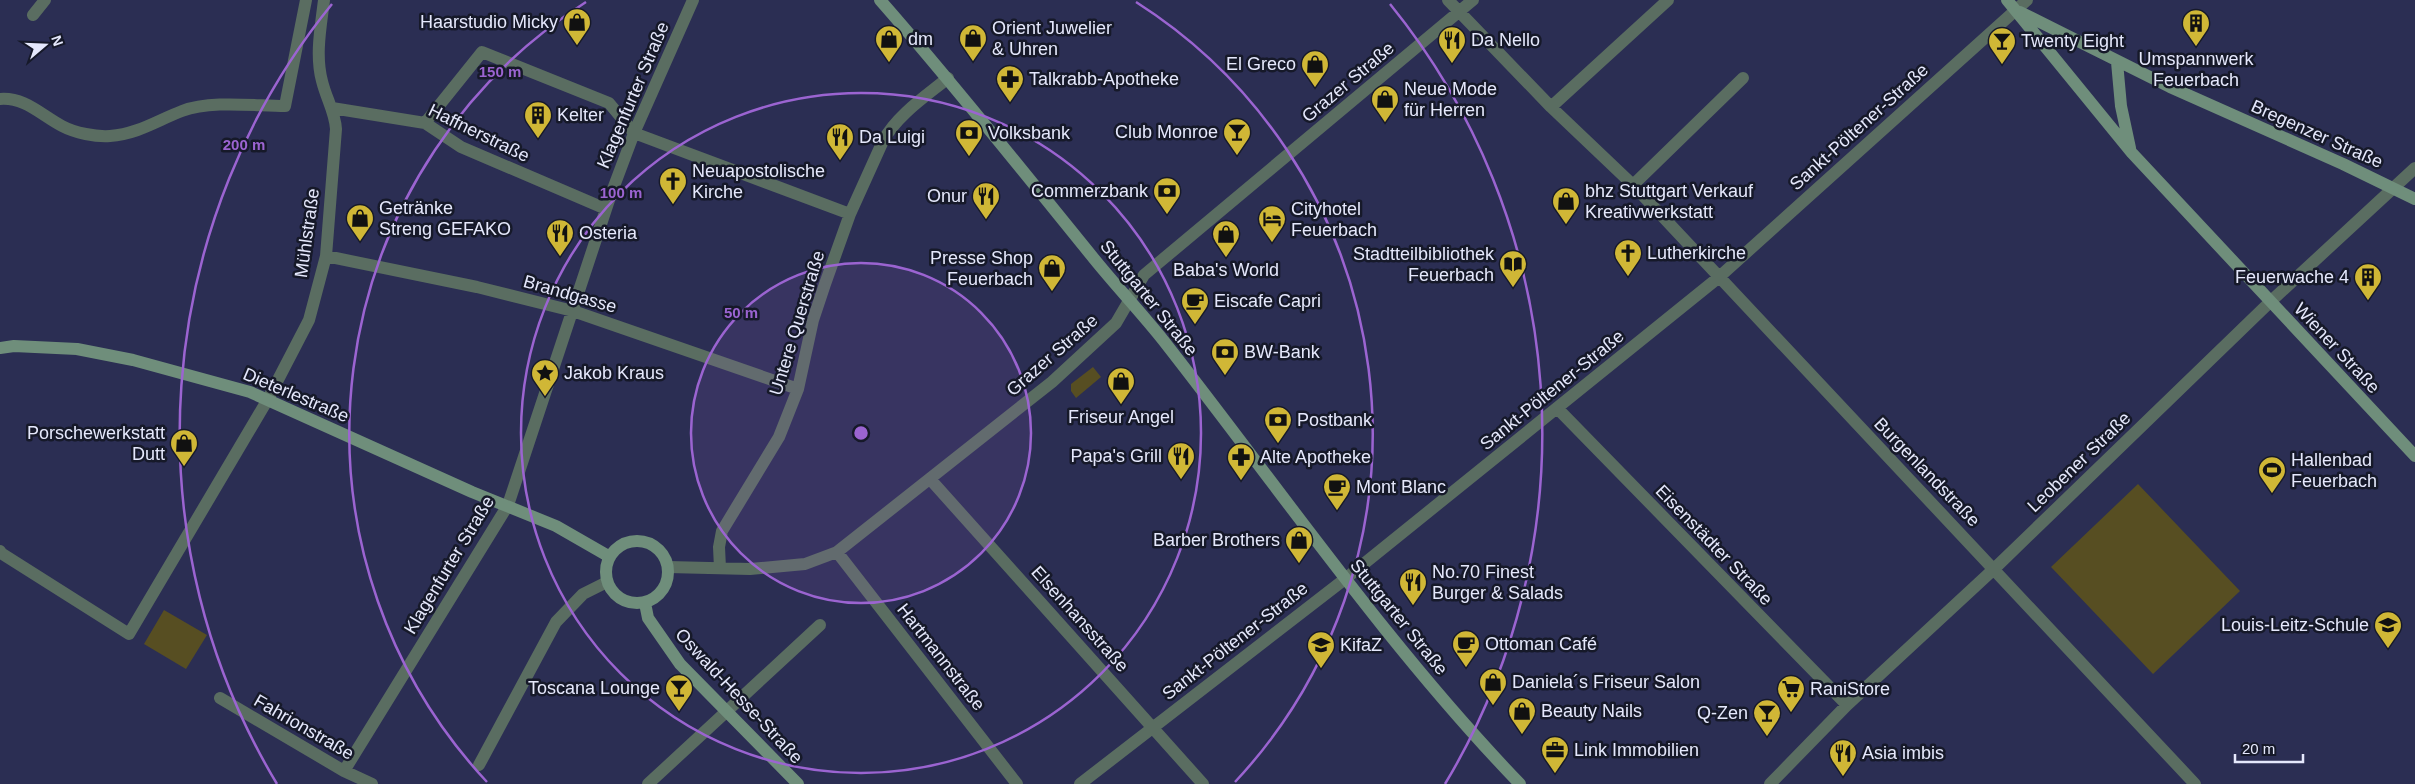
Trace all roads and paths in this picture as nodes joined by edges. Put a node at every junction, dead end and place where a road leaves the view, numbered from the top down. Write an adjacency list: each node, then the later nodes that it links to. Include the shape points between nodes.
1 (45, 0): 13 (street)
2 (306, 0): 17 (street, via 286,106 206,106 183,110 143,130 110,136 63,126 34,107 10,98)
3 (324, 0): 19 (street, Mühlstraße, via 319,63)
4 (693, 0): 21 (street, Klagenfurter Straße)
5 (880, 0): 15 (street, Stuttgarter Straße)
6 (1448, 0): 12 (street, Burgenlandstraße)
7 (1473, 0): 12 (street, Grazer Straße)
8 (1668, 0): 18 (street)
9 (2007, 0): 11 (street, Wiener Straße)
10 (2027, 0): 11 (street, Sankt-Pöltener-Straße)
11 (2016, 10): 14 (street, Bregenzer Straße); 22 (street, Wiener Straße); 30 (street, Sankt-Pöltener-Straße)
12 (1460, 12): 18 (street, Burgenlandstraße); 31 (street, Grazer Straße, via 1144,275)
13 (33, 15)
14 (2117, 62): 22 (street, Wiener Straße, via 2121,106); 25 (street, Bregenzer Straße)
15 (948, 78): 28 (street, Untere Querstraße, via 889,130); 31 (street, Stuttgarter Straße)
16 (1743, 78): 24 (street)
17 (0, 99)
18 (1551, 106): 24 (street, Burgenlandstraße)
19 (332, 108): 20 (street, Haffnerstraße); 29 (street, Mühlstraße, via 336,129)
20 (425, 123): 21 (street, via 482,52 610,103); 27 (street, Haffnerstraße, via 461,147)
21 (634, 133): 27 (street, Klagenfurter Straße); 28 (street)
22 (2132, 153): 32 (street, Wiener Straße)
23 (2415, 168): 25 (street, Leobener Straße)
24 (1633, 185): 30 (street, Burgenlandstraße)
25 (2395, 188): 26 (street, Bregenzer Straße); 32 (street, Leobener Straße)
26 (2415, 199)
27 (606, 209): 33 (street, Klagenfurter Straße)
28 (850, 214): 35 (street, Untere Querstraße, via 813,320)
29 (326, 256): 33 (street, Brandgasse, via 477,287); 36 (street, Mühlstraße, via 309,320)
30 (1718, 278): 37 (street, Sankt-Pöltener-Straße); 46 (street, Burgenlandstraße)
31 (1128, 300): 39 (street, Grazer Straße, via 1116,323 1052,382); 47 (street, Stuttgarter Straße, via 1162,339)
32 (2270, 302): 38 (street, Wiener Straße); 46 (street, Leobener Straße)
33 (573, 311): 35 (street, Brandgasse); 40 (street, Klagenfurter Straße)
34 (0, 348): 36 (street, Dieterlestraße, via 77,349 212,381)
35 (798, 389): 45 (street, Untere Querstraße, via 779,437 722,531)
36 (268, 398): 40 (street, Dieterlestraße, via 387,455); 41 (street, Mühlstraße, via 129,634)
37 (1557, 408): 47 (street, Sankt-Pöltener-Straße); 52 (street, Eisenstädter Straße)
38 (2415, 456)
39 (930, 479): 42 (street, Grazer Straße); 54 (street, Elsenhansstraße)
40 (508, 505): 43 (street, via 556,526); 56 (street, Klagenfurter Straße)
41 (0, 551)
42 (837, 552): 45 (street, Grazer Straße, via 804,564); 60 (street, Hartmannstraße)
43 (610, 557): 44 (street, via 626,543 637,541 657,548); 48 (street, via 606,570)
44 (668, 567): 45 (street, Grazer Straße); 49 (street, via 661,593)
45 (720, 568)
46 (1995, 568): 52 (street, Leobener Straße); 65 (street, Burgenlandstraße)
47 (1345, 579): 54 (street, Sankt-Pöltener-Straße); 63 (street, Stuttgarter Straße, via 1475,738)
48 (608, 582): 49 (street, via 626,602); 55 (street, via 583,594 556,622)
49 (645, 603): 53 (street, Oswald-Hesse-Straße, via 648,618 680,664)
50 (820, 625): 53 (street)
51 (220, 698): 56 (street, Fahrionstraße)
52 (1847, 705): 64 (street, Leobener Straße)
53 (726, 710): 58 (street); 59 (street, Oswald-Hesse-Straße)
54 (1152, 727): 61 (street, Sankt-Pöltener-Straße); 62 (street, Elsenhansstraße)
55 (479, 766)
56 (344, 771): 57 (street, Fahrionstraße)
57 (372, 784)
58 (648, 784)
59 (798, 784)
60 (1017, 784)
61 (1080, 784)
62 (1203, 784)
63 (1520, 784)
64 (1770, 784)
65 (2195, 784)

